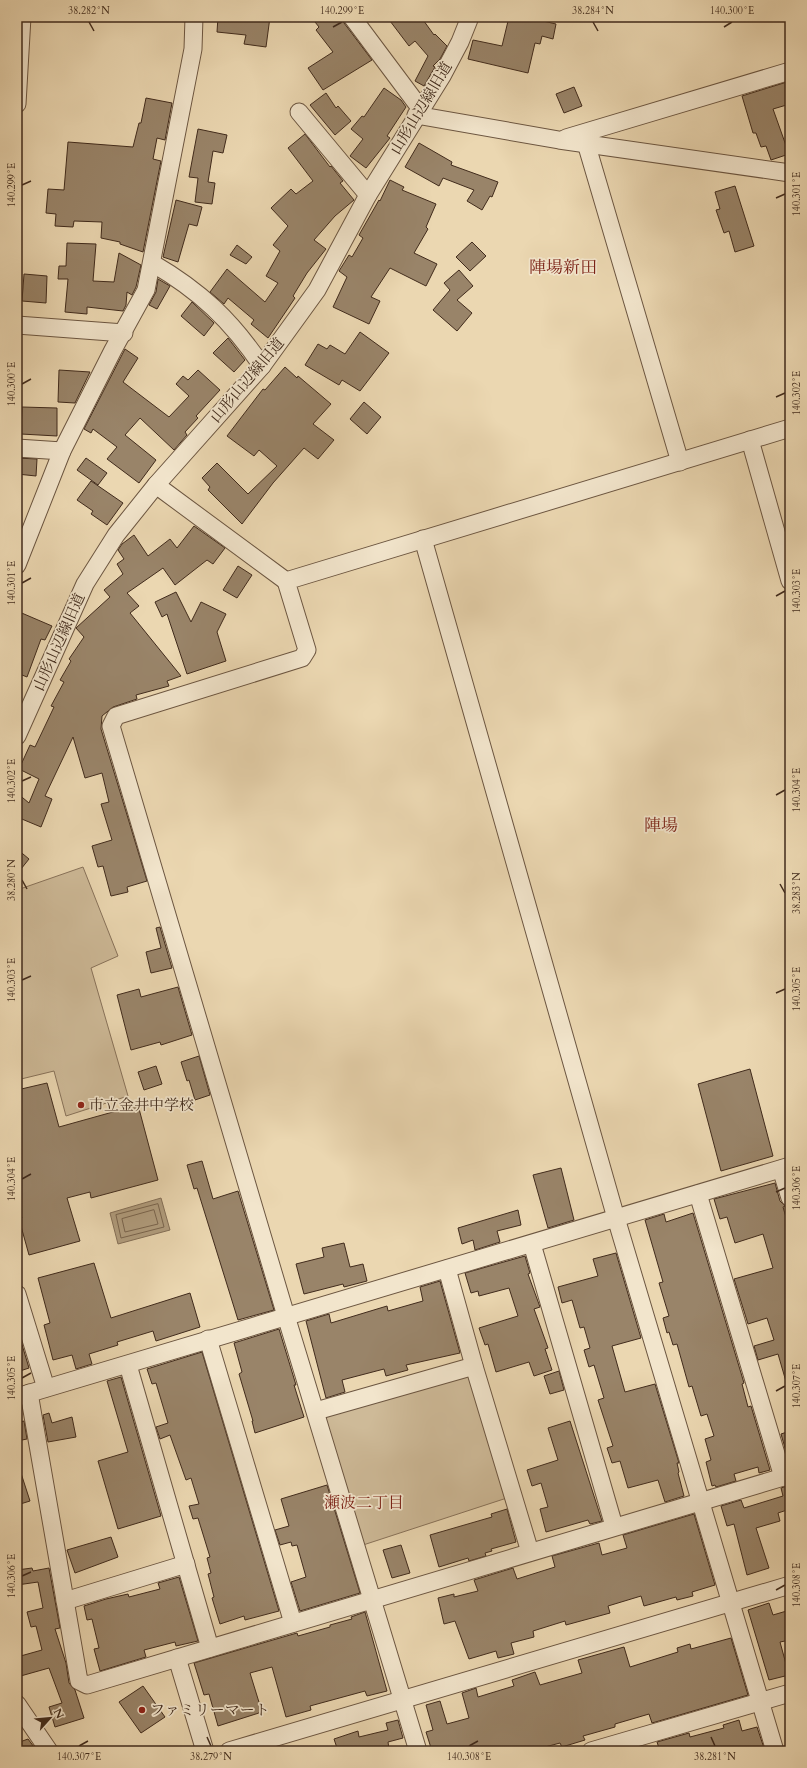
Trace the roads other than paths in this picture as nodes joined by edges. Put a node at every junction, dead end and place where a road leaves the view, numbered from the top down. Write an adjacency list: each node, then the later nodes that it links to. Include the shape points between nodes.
1 (22, 17): 6 (street)
2 (194, 17): 13 (street, via 193,49 154,240)
3 (352, 17): 8 (street)
4 (470, 17): 8 (street, 山形山辺線旧道, via 460,42)
5 (790, 71): 9 (street)
6 (17, 104)
7 (299, 112): 12 (street)
8 (418, 112): 9 (street); 12 (street, 山形山辺線旧道)
9 (559, 140): 10 (street)
10 (586, 143): 11 (street); 21 (street)
11 (790, 173)
12 (368, 195): 16 (street, 山形山辺線旧道, via 317,290)
13 (152, 263): 15 (street, via 146,290); 16 (street, via 182,281 219,312 243,338)
14 (17, 325): 15 (street)
15 (124, 333): 20 (street)
16 (262, 366): 22 (street, 山形山辺線旧道)
17 (790, 428): 18 (street)
18 (750, 440): 21 (street); 26 (street)
19 (17, 448): 20 (street)
20 (62, 451): 24 (street)
21 (680, 462): 23 (street)
22 (156, 485): 25 (street); 27 (street, 山形山辺線旧道, via 116,535 85,584)
23 (423, 539): 25 (street); 31 (street)
24 (17, 565)
25 (286, 581): 35 (street, via 307,650 302,658 116,716 111,726)
26 (790, 581)
27 (17, 736)
28 (786, 1167): 29 (street); 30 (street)
29 (698, 1194): 31 (street); 42 (street)
30 (790, 1198)
31 (616, 1218): 32 (street); 43 (street)
32 (532, 1244): 33 (street); 44 (street)
33 (447, 1269): 35 (street); 38 (street)
34 (17, 1294): 39 (street)
35 (286, 1316): 36 (street); 41 (street)
36 (208, 1340): 37 (street); 51 (street)
37 (128, 1364): 39 (street); 46 (street)
38 (474, 1366): 41 (street); 45 (street)
39 (46, 1388): 40 (street)
40 (23, 1395): 49 (street)
41 (316, 1411): 48 (street)
42 (787, 1476): 43 (street)
43 (700, 1501): 44 (street); 50 (street)
44 (614, 1526): 45 (street)
45 (530, 1552): 48 (street)
46 (186, 1564): 49 (street); 52 (street)
47 (790, 1585): 50 (street)
48 (373, 1600): 51 (street); 55 (street)
49 (65, 1601): 53 (street, via 79,1681 87,1685)
50 (730, 1603): 55 (street); 56 (street)
51 (293, 1623): 52 (street)
52 (210, 1648): 53 (street)
53 (177, 1658): 59 (street)
54 (790, 1693): 56 (street)
55 (403, 1701): 60 (street); 61 (street)
56 (760, 1702): 62 (street); 63 (street)
57 (17, 1704): 58 (street)
58 (49, 1751)
59 (205, 1751)
60 (229, 1751)
61 (418, 1751)
62 (591, 1751)
63 (774, 1751)

